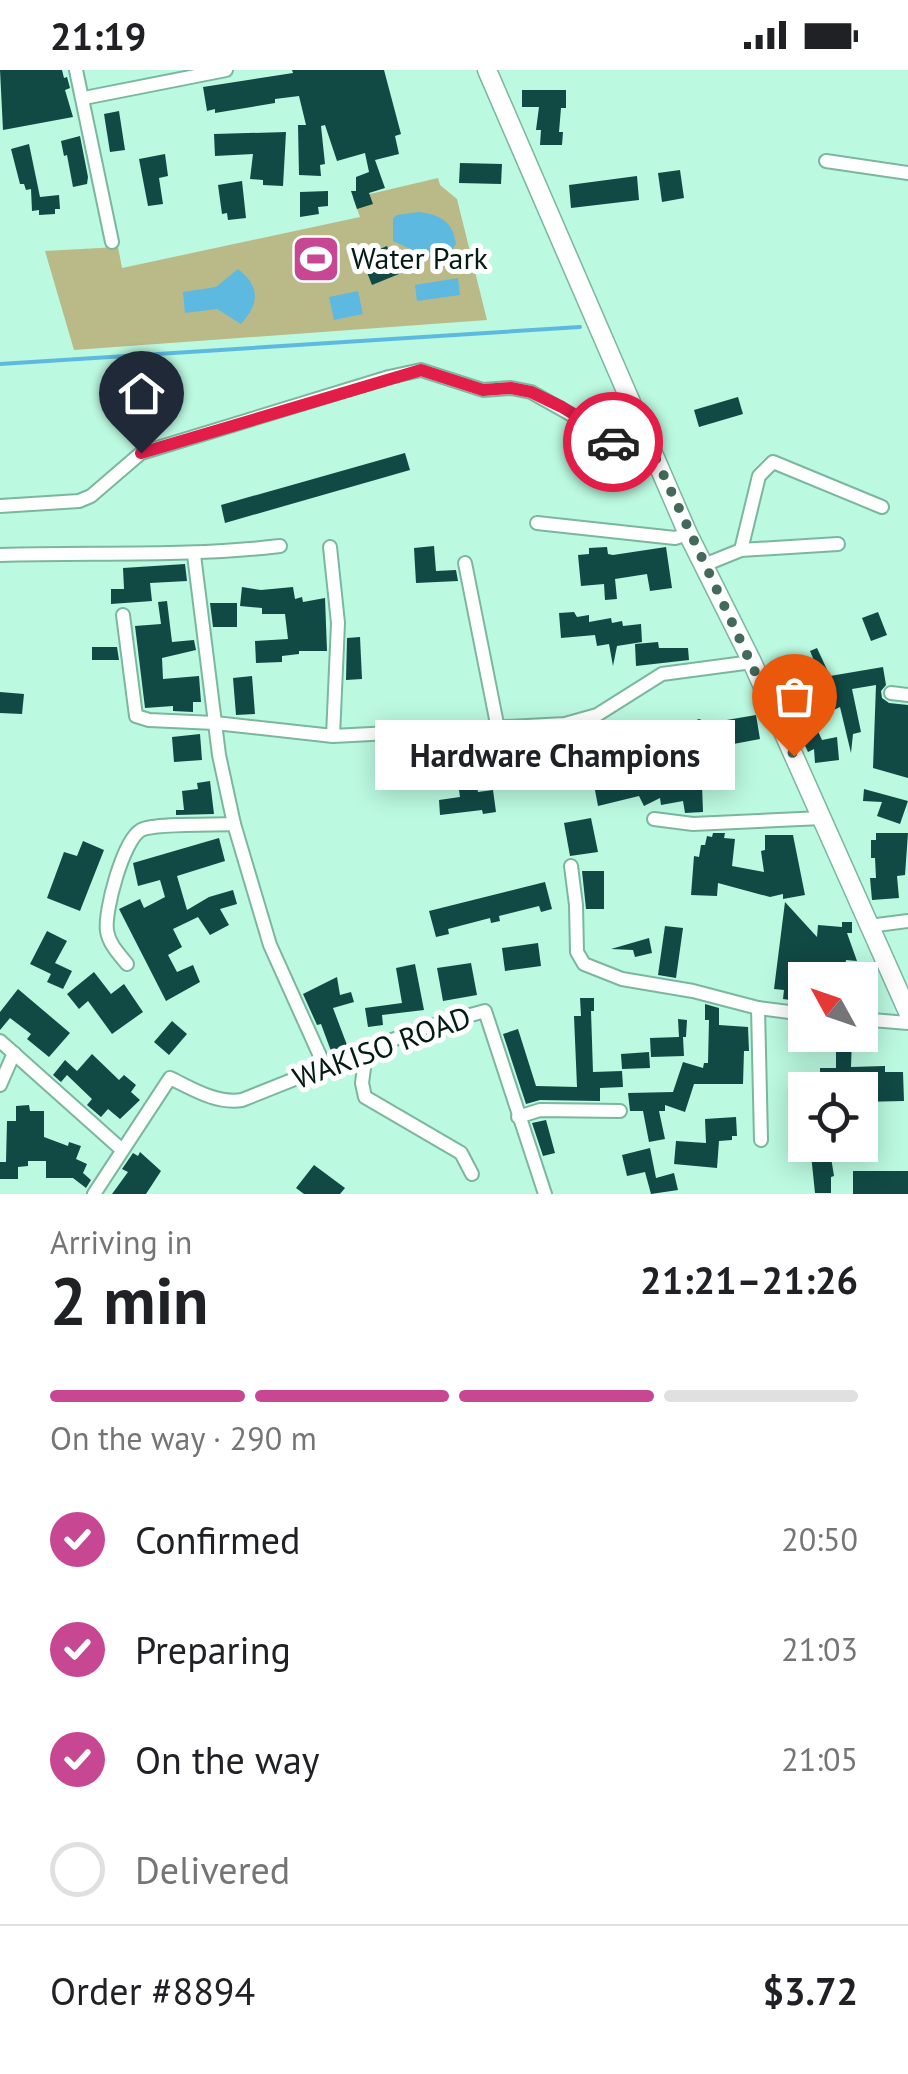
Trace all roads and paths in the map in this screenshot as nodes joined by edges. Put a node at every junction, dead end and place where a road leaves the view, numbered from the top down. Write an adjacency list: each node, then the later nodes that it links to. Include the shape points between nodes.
1 (76, 70): 4 (street)
2 (226, 70): 4 (street)
3 (487, 70): 8 (main road)
4 (84, 98): 7 (street)
5 (826, 161): 6 (street)
6 (908, 172)
7 (112, 242)
8 (651, 448): 9 (street, via 622,451 604,433 531,392 483,390 421,370 141,453 79,501); 12 (main road)
9 (0, 506)
10 (882, 507): 16 (street, via 773,462 758,476)
11 (537, 523): 12 (street)
12 (688, 534): 20 (main road)
13 (838, 544): 16 (street)
14 (280, 546): 18 (street)
15 (330, 547): 27 (street, via 338,622)
16 (742, 550): 20 (street)
17 (0, 555): 18 (street)
18 (194, 555): 25 (street)
19 (464, 563): 26 (street)
20 (704, 565): 22 (main road)
21 (123, 615): 25 (street, via 136,716)
22 (752, 662): 26 (street, via 662,674 585,721); 28 (main road)
23 (892, 693): 24 (street)
24 (908, 695)
25 (214, 723): 27 (street); 30 (street)
26 (498, 729): 27 (street)
27 (333, 736)
28 (822, 818): 29 (street, via 693,824); 33 (main road)
29 (654, 819)
30 (234, 824): 34 (street, via 147,828 133,838 106,926); 43 (street, via 270,945)
31 (571, 866): 35 (street, via 576,952 584,964 622,979)
32 (908, 921): 33 (street)
33 (870, 926): 37 (main road)
34 (127, 964)
35 (758, 1008): 36 (street); 47 (street)
36 (788, 1012)
37 (908, 1012)
38 (878, 1021): 39 (street)
39 (908, 1023)
40 (0, 1040): 42 (street)
41 (366, 1053): 43 (street, WAKISO ROAD); 46 (street, WAKISO ROAD, via 485,1011); 49 (street, via 364,1096 461,1153)
42 (14, 1054): 44 (street); 48 (street)
43 (325, 1067): 48 (street, WAKISO ROAD, via 242,1100 222,1100 170,1078)
44 (0, 1085)
45 (620, 1111): 46 (street)
46 (518, 1116): 51 (street, WAKISO ROAD)
47 (761, 1140)
48 (121, 1149): 50 (street)
49 (472, 1174)
50 (94, 1194)
51 (545, 1194)

